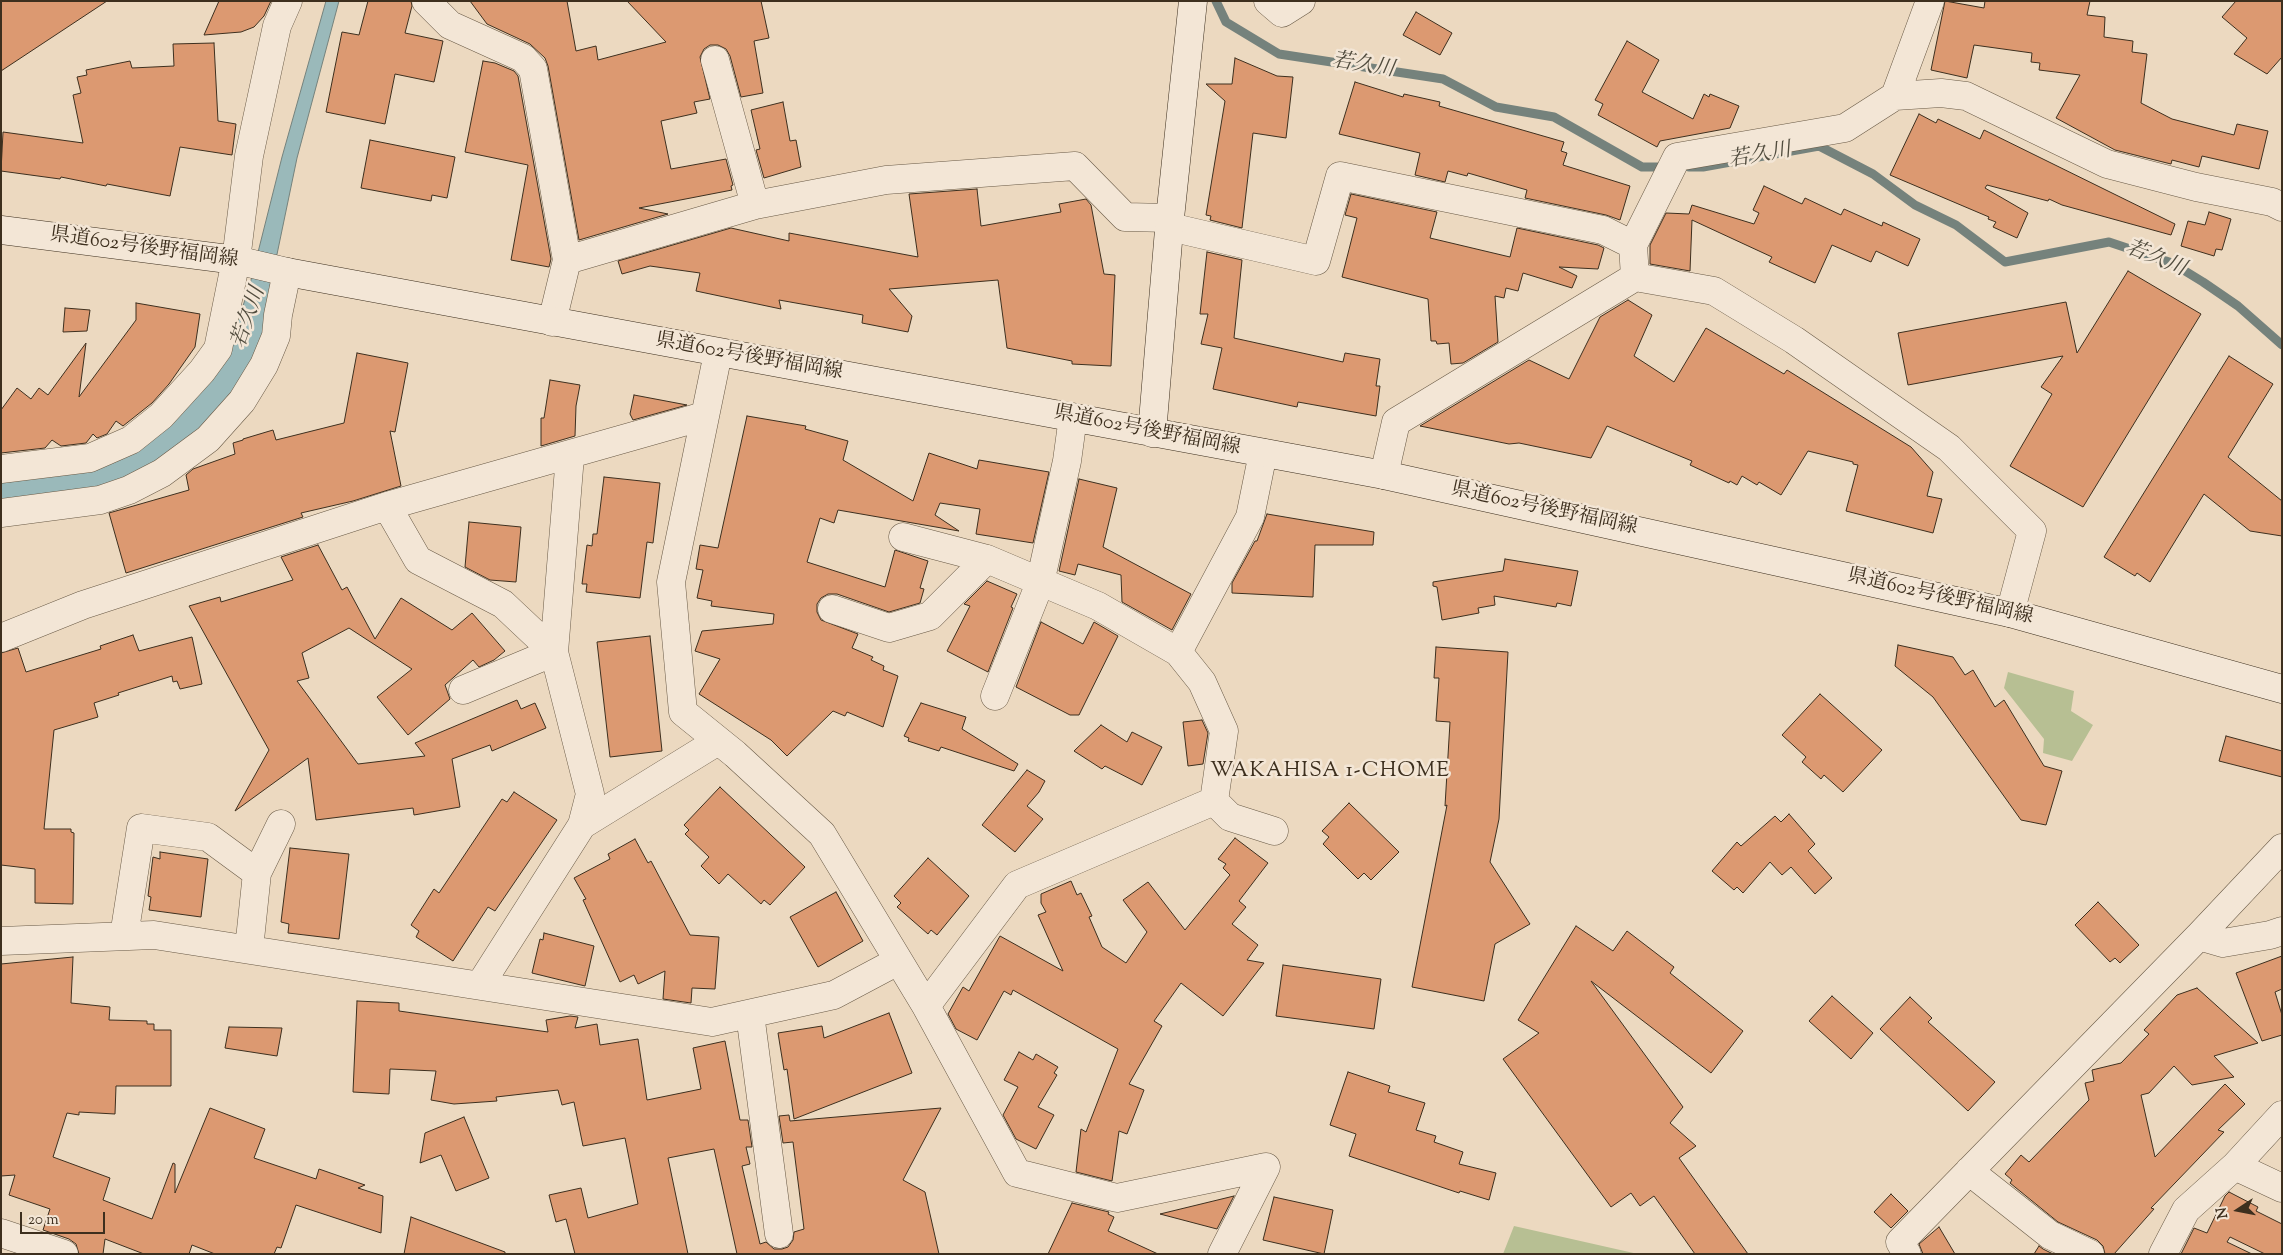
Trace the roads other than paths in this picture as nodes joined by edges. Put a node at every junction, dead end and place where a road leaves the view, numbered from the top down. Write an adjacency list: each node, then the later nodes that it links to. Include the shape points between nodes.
1 (288, 1): 14 (street, via 277,26 249,156)
2 (426, 1): 15 (street, via 450,25 523,58 533,69)
3 (1268, 1): 4 (street, via 1282,13)
4 (1301, 1)
5 (1930, 1): 8 (street)
6 (1192, 7): 11 (street)
7 (715, 60): 9 (street)
8 (1895, 96): 10 (street, via 1941,92 1966,96 2107,164); 13 (street, via 1845,128 1677,157)
9 (755, 205): 11 (street, via 886,180 1075,166 1125,217); 15 (street)
10 (2282, 207)
11 (1170, 222): 13 (street, via 1316,261 1340,176 1602,230); 22 (street)
12 (1, 230): 14 (street, 県道602号後野福岡線)
13 (1633, 245): 17 (street)
14 (236, 260): 16 (street, 県道602号後野福岡線); 25 (street, via 218,349 202,372 161,416 131,440 90,458)
15 (567, 260): 18 (street)
16 (287, 272): 18 (street, 県道602号後野福岡線); 28 (street, via 276,336 264,365 242,401 208,439 162,473 129,490 100,500)
17 (1635, 277): 26 (street, via 1396,422); 33 (street, via 1714,290 1794,340 1949,448 2032,531)
18 (552, 322): 19 (street, 県道602号後野福岡線)
19 (718, 353): 20 (street); 21 (street, 県道602号後野福岡線)
20 (704, 416): 24 (street); 40 (street, via 671,582 683,712)
21 (1073, 418): 22 (street, 県道602号後野福岡線); 31 (street, via 1067,461)
22 (1152, 434): 23 (street, 県道602号後野福岡線)
23 (1263, 453): 26 (street, 県道602号後野福岡線); 36 (street, via 1250,517)
24 (570, 456): 27 (street); 35 (street)
25 (1, 469)
26 (1384, 475): 33 (street, 県道602号後野福岡線)
27 (387, 506): 34 (street, via 83,605); 35 (street, via 418,560 503,604)
28 (1, 513)
29 (903, 537): 30 (street)
30 (988, 560): 31 (street); 32 (street, via 930,616 889,628)
31 (1040, 583): 36 (street, via 1098,606); 39 (street)
32 (832, 609)
33 (2010, 613): 37 (street, 県道602号後野福岡線)
34 (1, 638)
35 (554, 652): 38 (street); 43 (street, via 590,794)
36 (1178, 652): 41 (street, via 1202,682 1224,730)
37 (2282, 689)
38 (463, 690)
39 (995, 696)
40 (718, 741): 43 (street); 52 (street, via 822,834)
41 (1214, 801): 44 (street, via 1230,817); 54 (street, via 1017,885)
42 (281, 824): 46 (street)
43 (582, 825): 53 (street)
44 (1274, 831)
45 (2282, 848): 49 (street)
46 (256, 873): 48 (street, via 208,837 141,828); 51 (street)
47 (2282, 931): 49 (street, via 2223,943)
48 (124, 936): 50 (street); 51 (street, via 154,935)
49 (2199, 936): 58 (street)
50 (1, 941)
51 (249, 949): 53 (street)
52 (898, 961): 54 (street); 55 (street, via 834,995)
53 (480, 985): 55 (street, via 712,1022)
54 (926, 1006): 63 (street, via 1017,1173 1118,1198 1266,1167)
55 (750, 1014): 61 (street)
56 (2282, 1115): 57 (street)
57 (2235, 1166): 59 (street); 66 (street, via 2186,1210)
58 (1969, 1171): 64 (street, via 1900,1242); 65 (street, via 2050,1235)
59 (2282, 1188)
60 (1, 1232): 62 (street)
61 (779, 1234)
62 (64, 1254)
63 (1222, 1254)
64 (1907, 1254)
65 (2090, 1254)
66 (2163, 1254)

